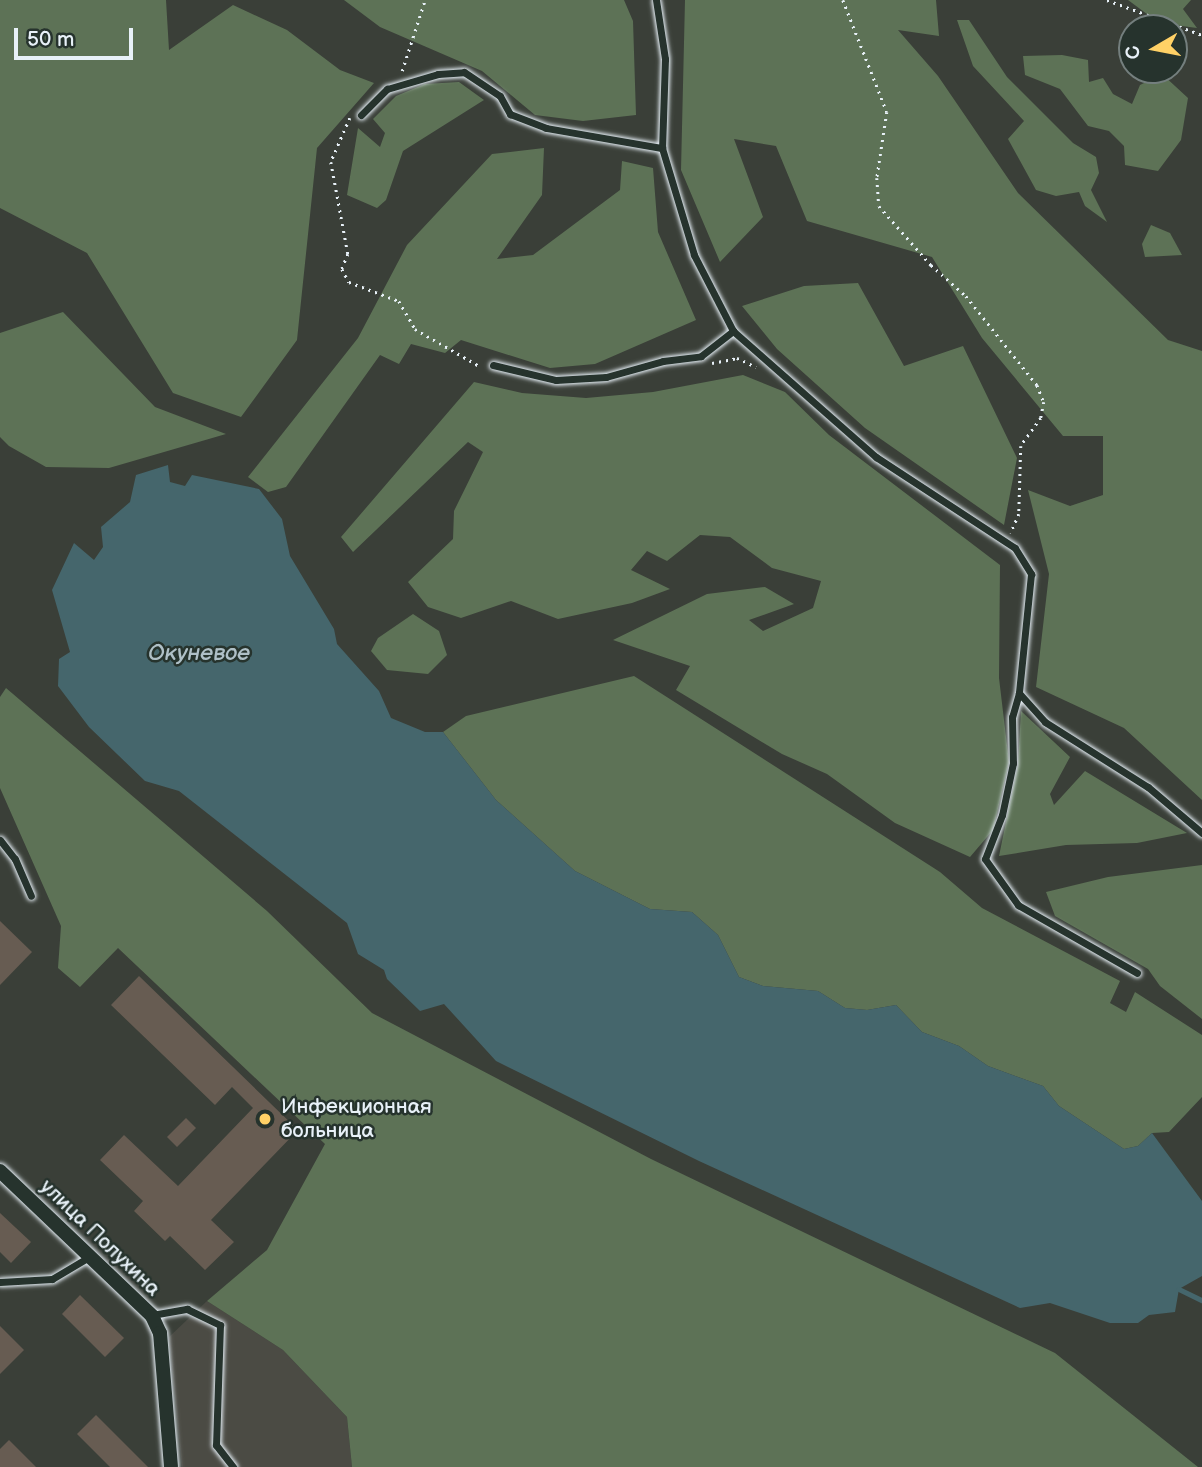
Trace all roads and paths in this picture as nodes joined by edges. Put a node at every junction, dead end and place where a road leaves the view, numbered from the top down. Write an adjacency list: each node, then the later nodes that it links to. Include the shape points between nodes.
1 (656, 0): 5 (lane, via 665,59)
2 (1107, 0): 3 (path)
3 (1202, 35)
4 (361, 115): 5 (lane, via 387,89 438,74 464,72 500,96 510,114 546,128)
5 (663, 148): 6 (lane, via 694,255)
6 (733, 331): 7 (lane, via 701,356 606,377 556,380); 8 (lane, via 876,457 1015,548 1031,574)
7 (493, 365)
8 (1019, 693): 9 (lane, via 1045,722 1148,787); 12 (lane, via 1012,717 1013,763 1002,815 985,859 1018,905)
9 (1202, 833)
10 (0, 840): 11 (lane, via 15,859)
11 (31, 896)
12 (1137, 973)
13 (0, 1171): 14 (street, улица Полухина)
14 (89, 1257): 15 (lane, via 52,1279); 16 (street, улица Полухина)
15 (0, 1282)
16 (152, 1315): 17 (street, улица Полухина, via 160,1333); 18 (lane, via 187,1309 220,1325 216,1445)
17 (171, 1467)
18 (233, 1467)

